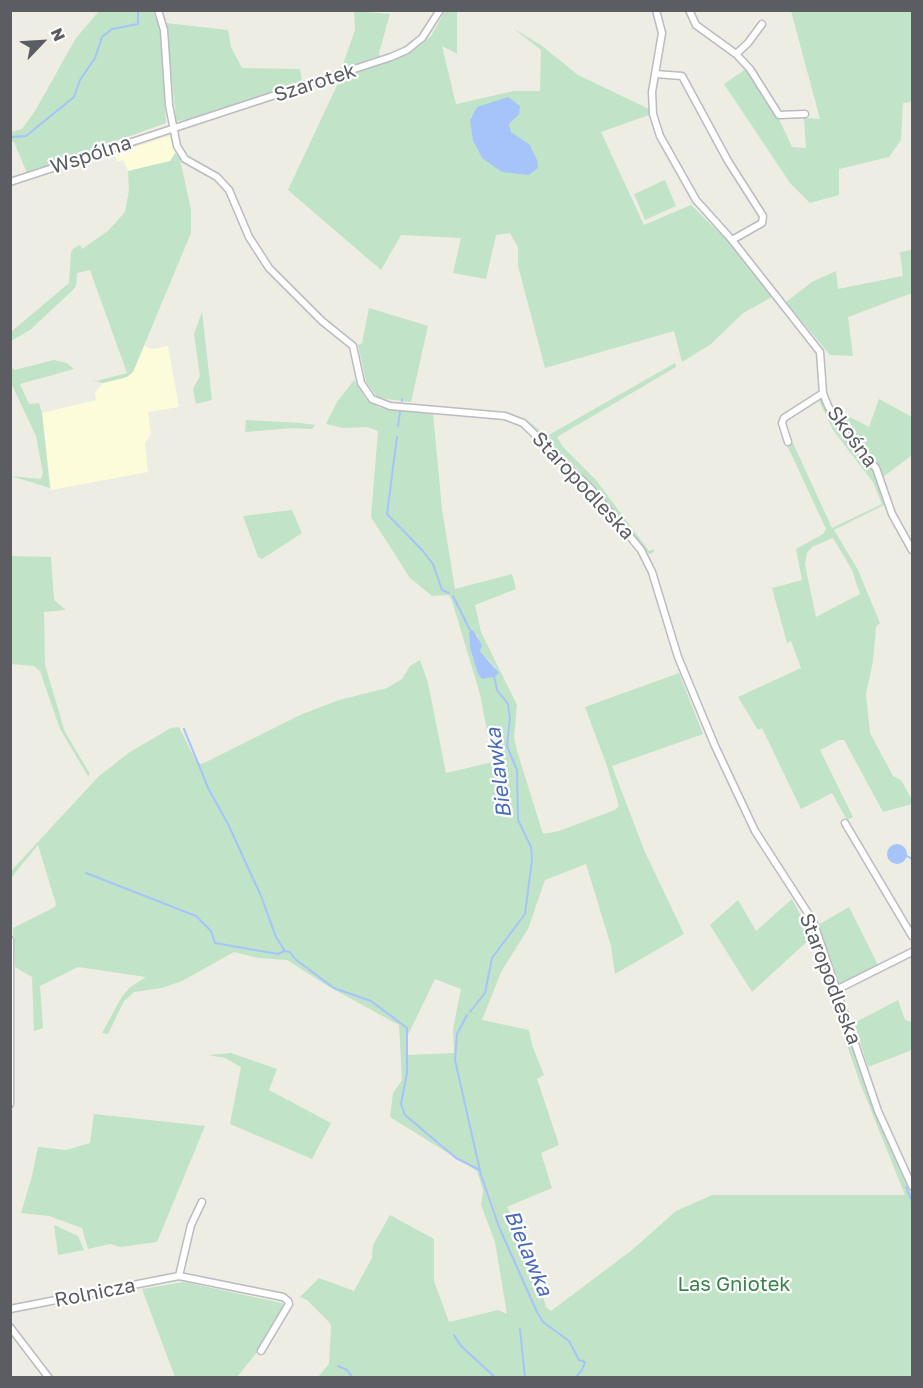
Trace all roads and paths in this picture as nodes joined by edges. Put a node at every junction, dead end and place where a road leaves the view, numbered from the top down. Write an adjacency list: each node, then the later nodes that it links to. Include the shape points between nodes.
1 (158, 10): 9 (street, Staropodleska, via 164,30)
2 (440, 10): 9 (street, Szarotek, via 422,38 407,50)
3 (656, 10): 7 (street, Skośna, via 662,33)
4 (689, 10): 6 (street, via 696,25)
5 (762, 24): 6 (street)
6 (736, 54): 8 (street, via 779,115)
7 (655, 74): 11 (street, Skośna, via 653,114 660,136 696,200); 11 (street, via 682,76 728,162 763,216 762,223)
8 (805, 114)
9 (172, 129): 10 (street, Wspólna); 19 (street, Staropodleska, via 185,159 217,177 229,190 264,262 322,321 353,346 361,383 372,399 390,406 504,416 523,423 591,489 641,550 652,572 678,657 715,746 755,831 813,921)
10 (10, 182)
11 (732, 240): 12 (street, Skośna, via 820,352)
12 (823, 393): 13 (street, via 784,418); 14 (street, Skośna, via 846,435 876,468 892,514)
13 (789, 442)
14 (912, 550)
15 (845, 823): 16 (street)
16 (912, 936)
17 (10, 940): 20 (street)
18 (912, 952): 19 (street)
19 (838, 989): 21 (street, Staropodleska, via 878,1111)
20 (10, 1104)
21 (912, 1186)
22 (202, 1202): 23 (street, via 191,1225)
23 (179, 1276): 24 (street, Rolnicza); 26 (street, Rolnicza, via 288,1301 290,1304)
24 (10, 1309)
25 (10, 1327): 27 (street)
26 (261, 1351)
27 (49, 1377)

